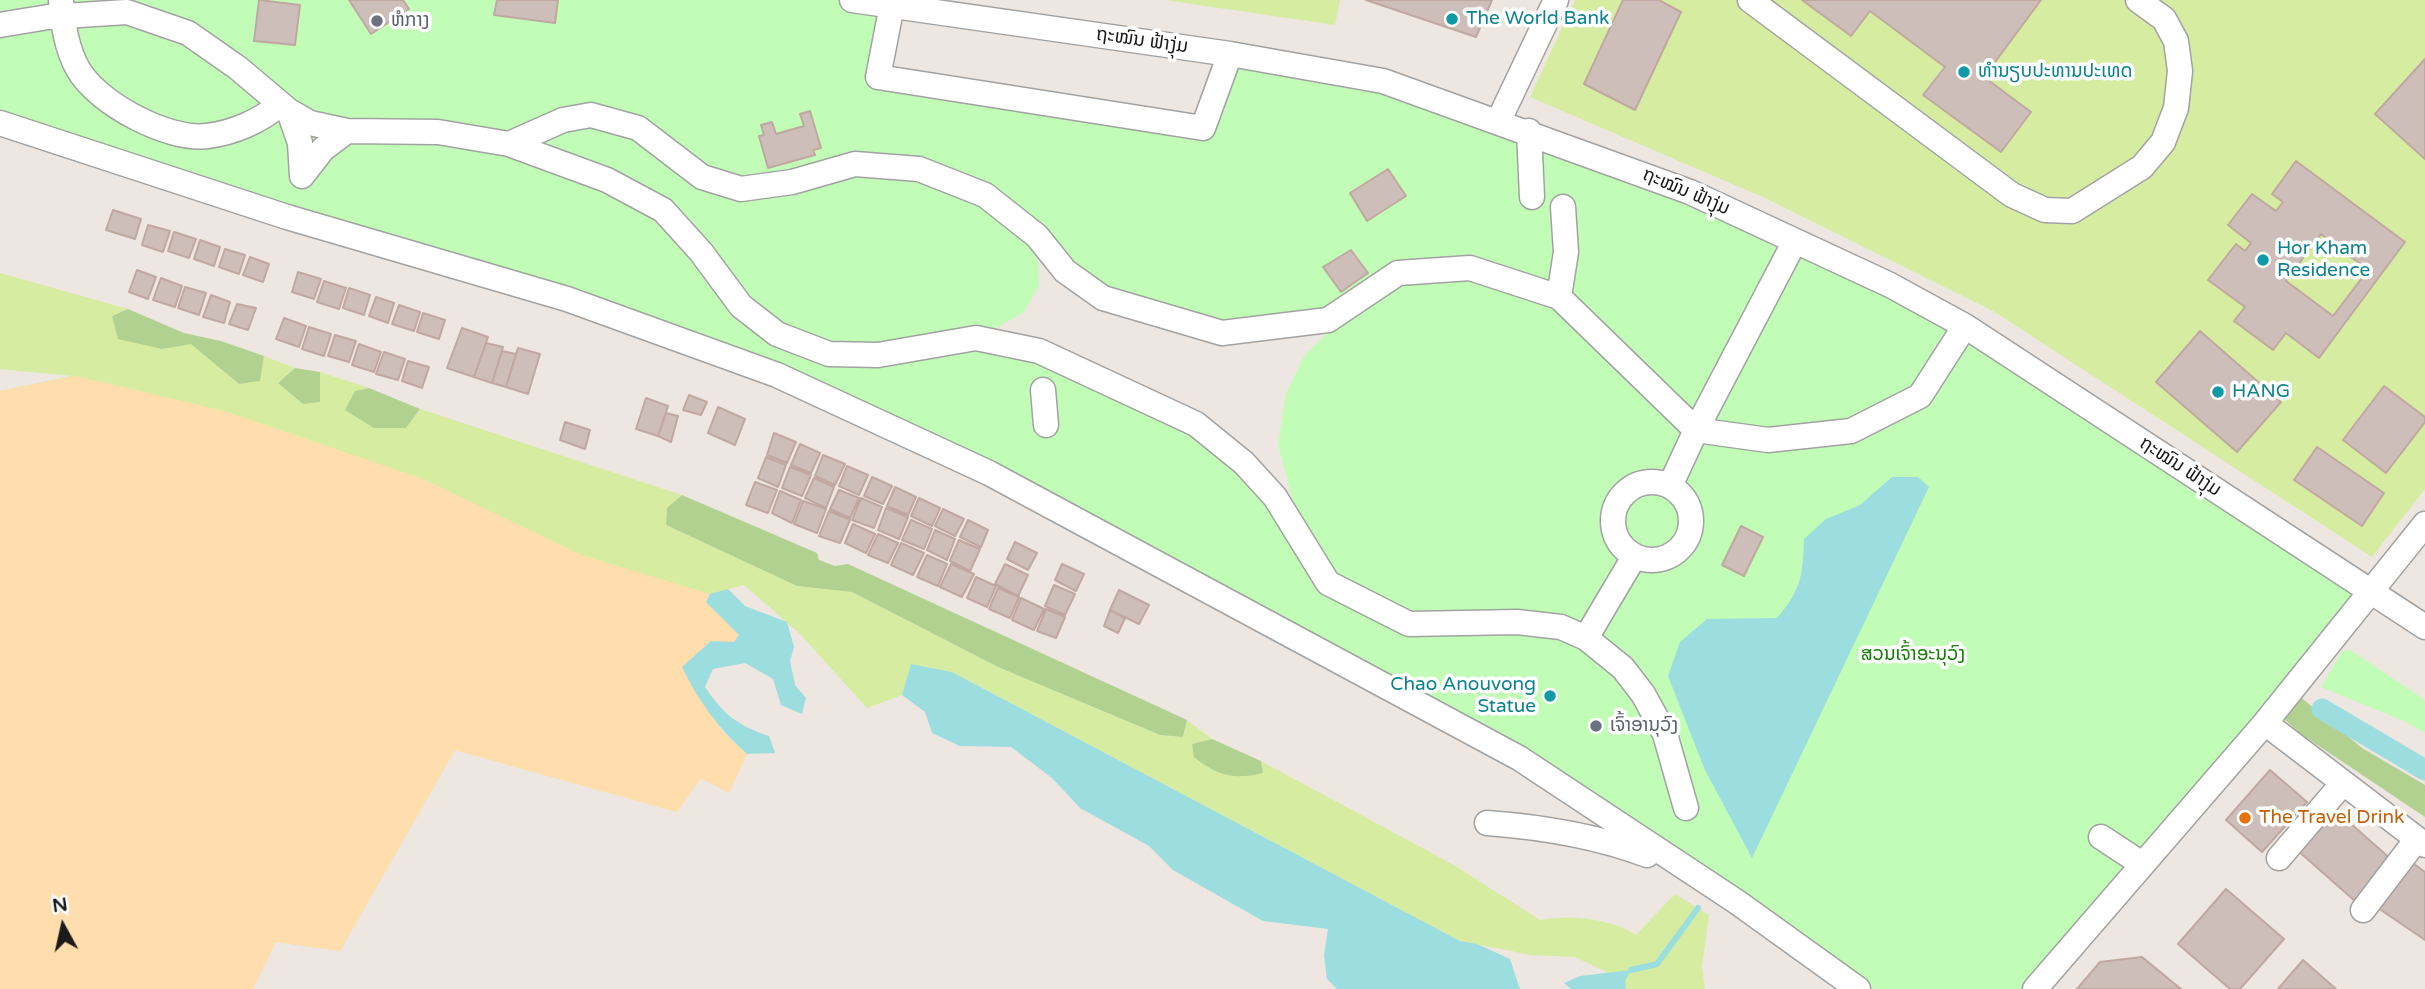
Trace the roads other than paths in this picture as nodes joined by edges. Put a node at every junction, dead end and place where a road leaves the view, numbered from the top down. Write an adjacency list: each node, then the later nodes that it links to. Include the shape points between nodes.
1 (852, 0): 5 (street, ຖະໝົນ ຟ້າງຸ່ມ)
2 (1556, 0): 10 (street)
3 (1750, 0): 4 (street, via 2012,195 2045,210 2072,211 2142,167 2163,142 2176,108 2180,71 2176,41 2164,19)
4 (2138, 0)
5 (892, 3): 8 (street, ຖະໝົນ ຟ້າງຸ່ມ); 8 (street, via 878,76 1203,128)
6 (66, 5): 7 (street); 9 (street, via 128,12 188,33); 9 (street, via 78,69 112,107 176,132 206,136)
7 (0, 25)
8 (1230, 54): 10 (street, ຖະໝົນ ຟ້າງຸ່ມ, via 1363,76)
9 (285, 108): 12 (street, via 310,123); 12 (street, via 300,143 302,176 323,149)
10 (1499, 120): 13 (street, ຖະໝົນ ຟ້າງຸ່ມ)
11 (0, 123): 37 (street, via 287,217 567,299 777,375 989,472 1507,752)
12 (347, 131): 14 (street, via 438,132)
13 (1529, 131): 15 (street); 17 (street, ຖະໝົນ ຟ້າງຸ່ມ, via 1689,192)
14 (509, 144): 18 (street, via 564,120 591,115 638,128 702,177 741,189 855,164 919,169 985,195 1037,236 1065,271 1103,298 1223,333 1328,320 1398,273 1470,268); 28 (street, via 607,180 663,210 741,306 777,334 829,354 878,355 976,338 1039,351 1196,424 1244,463 1275,497 1328,583 1409,624 1517,622 1561,628)
15 (1532, 197)
16 (1563, 207): 18 (street, via 1566,252)
17 (1795, 241): 19 (street, ຖະໝົນ ຟ້າງຸ່ມ); 22 (street)
18 (1559, 297): 22 (street)
19 (1965, 326): 22 (street, via 1920,396 1851,431 1768,440); 26 (street, ຖະໝົນ ຟ້າງຸ່ມ)
20 (1043, 390): 21 (street)
21 (1046, 425)
22 (1696, 430): 23 (street)
23 (1671, 484): 25 (street, via 1690,503 1691,536 1667,559); 25 (street, via 1636,483 1614,505 1614,536)
24 (2425, 524): 26 (street)
25 (1634, 558): 28 (street)
26 (2371, 591): 27 (street, ຖະໝົນ ຟ້າງຸ່ມ); 29 (street)
27 (2425, 627)
28 (1586, 638): 31 (street, via 1615,661 1643,694 1665,734)
29 (2265, 723): 30 (street); 36 (street)
30 (2343, 783): 34 (street); 35 (street)
31 (1686, 808)
32 (1487, 823): 37 (street, via 1620,845)
33 (2101, 837): 36 (street)
34 (2421, 842): 38 (street)
35 (2279, 858)
36 (2142, 864): 40 (street)
37 (1686, 869): 39 (street)
38 (2363, 909)
39 (1858, 989)
40 (2035, 989)

